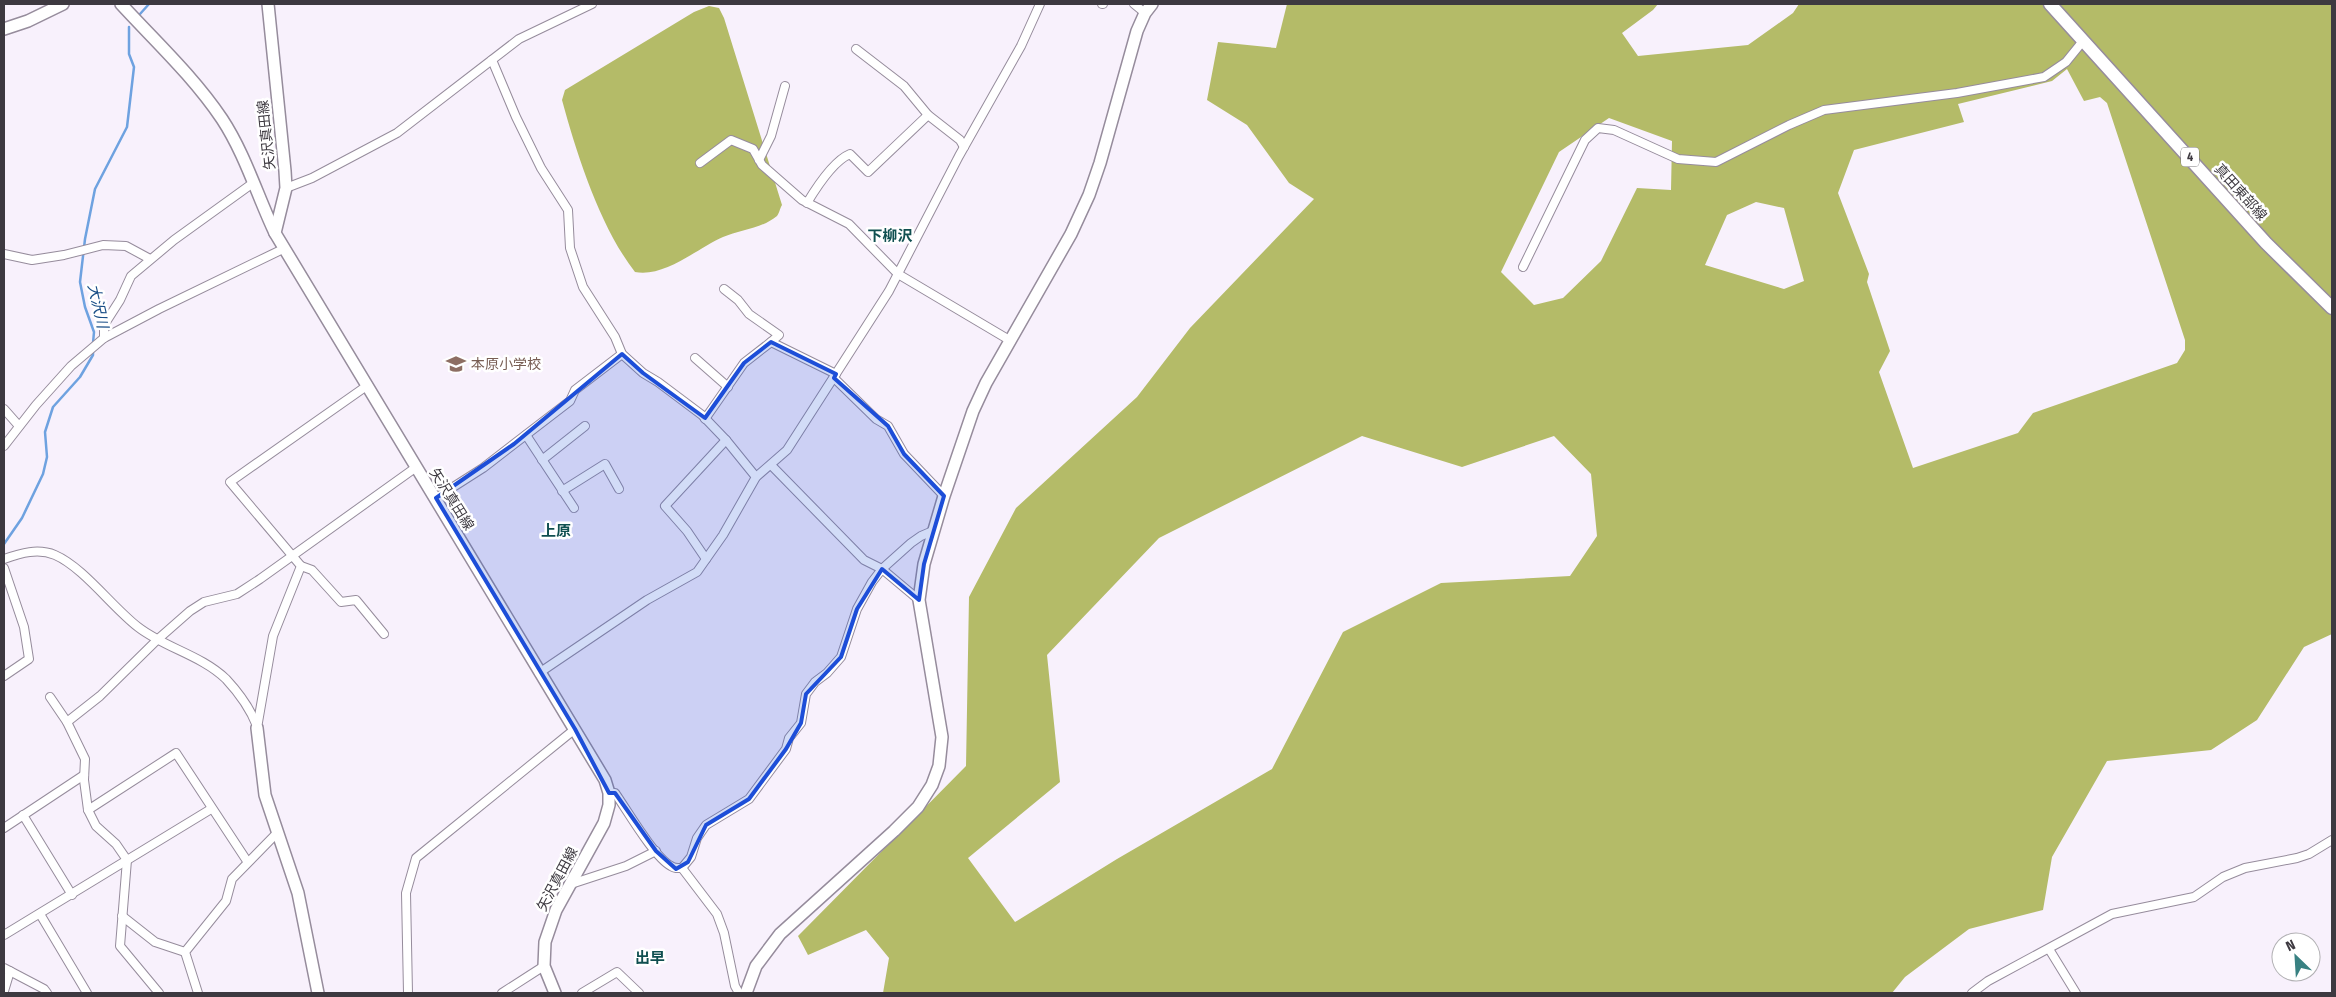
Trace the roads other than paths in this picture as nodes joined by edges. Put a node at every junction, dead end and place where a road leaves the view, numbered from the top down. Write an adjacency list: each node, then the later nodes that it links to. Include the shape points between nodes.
1 (63, 4): 9 (street)
2 (121, 4): 18 (street, via 173,58 221,118 240,151)
3 (268, 4): 19 (street, 矢沢真田線)
4 (592, 4): 12 (street, via 519,40)
5 (1040, 4): 15 (street, via 1018,54)
6 (1134, 4): 8 (street)
7 (2050, 4): 10 (main road, 真田東部線 / 4)
8 (1148, 8): 30 (street, via 1134,39 1089,195 1072,234)
9 (4, 29)
10 (2084, 41): 25 (street, via 2066,62 2050,74 2034,80 1957,94 1824,110 1716,162 1678,159 1614,130 1598,128 1585,140); 28 (main road, 真田東部線 / 4, via 2266,243)
11 (856, 49): 14 (street, via 904,86)
12 (492, 60): 19 (street, via 397,133 312,178); 32 (street, via 537,159 568,210 570,248 584,287)
13 (784, 86): 16 (street, via 771,136)
14 (928, 115): 15 (street, via 960,140); 20 (street, via 868,172 850,154 844,156 820,182)
15 (964, 147): 26 (street)
16 (759, 160): 17 (street, via 753,149 731,140); 20 (street)
17 (700, 163)
18 (252, 182): 21 (street); 24 (street)
19 (286, 188): 21 (street, 矢沢真田線)
20 (807, 203): 26 (street, via 849,224)
21 (275, 233): 22 (street, 矢沢真田線)
22 (284, 249): 29 (street); 35 (street, 矢沢真田線)
23 (4, 254): 24 (street, via 32,260 103,245 126,246)
24 (150, 259): 29 (street, via 131,276 104,325)
25 (1523, 267)
26 (898, 274): 30 (street); 34 (street)
27 (724, 289): 31 (street, via 749,314 779,335)
28 (2332, 308)
29 (104, 338): 39 (street, via 71,366)
30 (1011, 341): 50 (street, via 973,411)
31 (771, 342): 34 (street); 36 (street, via 744,363)
32 (622, 354): 38 (street); 41 (street, via 575,390 570,401)
33 (695, 358): 36 (street)
34 (835, 376): 45 (street, via 787,450); 50 (street, via 876,419 888,426 904,454)
35 (368, 385): 46 (street, 矢沢真田線); 54 (street, via 230,482)
36 (728, 388): 38 (street)
37 (4, 409): 39 (street)
38 (705, 419): 42 (street)
39 (19, 426): 43 (street)
40 (585, 426): 44 (street)
41 (526, 435): 44 (street); 51 (street)
42 (726, 440): 47 (street); 56 (street, via 666,506)
43 (4, 446)
44 (542, 460): 49 (street)
45 (771, 464): 47 (street); 59 (street, via 864,560)
46 (415, 468): 51 (street, 矢沢真田線); 54 (street)
47 (756, 477): 56 (street)
48 (619, 489): 49 (street, via 604,464)
49 (562, 491): 52 (street)
50 (944, 496): 53 (street)
51 (436, 498): 63 (street, 矢沢真田線)
52 (574, 508)
53 (935, 530): 59 (street, via 921,536); 60 (street, via 924,564)
54 (295, 557): 57 (street); 62 (street, via 237,594 204,602)
55 (4, 559): 62 (street, via 42,551 63,558 130,620)
56 (706, 559): 63 (street, via 697,572 647,600)
57 (302, 566): 61 (street, via 312,570 341,602 356,600); 67 (street, via 273,636)
58 (4, 568): 64 (street, via 24,627 29,660)
59 (882, 569): 60 (street); 80 (street, via 857,610 841,657 809,688 801,724 789,738 786,749 748,798 706,825)
60 (919, 600): 102 (street, via 942,737 939,766 932,785 918,807 894,831 780,934 756,966)
61 (384, 634)
62 (157, 640): 66 (street, via 100,696); 67 (street, via 211,667 225,679 246,704)
63 (539, 672): 68 (street, 矢沢真田線)
64 (4, 676)
65 (50, 697): 66 (street)
66 (67, 722): 69 (street, via 85,759)
67 (257, 728): 75 (street, via 265,795)
68 (575, 729): 70 (street, 矢沢真田線, via 605,780); 96 (street, via 416,858 406,893)
69 (84, 775): 72 (street); 73 (street)
70 (609, 793): 77 (street, via 615,793); 81 (street, 矢沢真田線, via 610,805 604,823)
71 (211, 808): 72 (street, via 176,753); 78 (street); 79 (street)
72 (88, 810): 78 (street, via 96,826 116,844)
73 (23, 815): 74 (street); 82 (street)
74 (4, 828)
75 (278, 832): 79 (street); 95 (street, via 300,902)
76 (2332, 840): 86 (street, via 2297,858 2245,868 2224,877 2194,897 2112,914)
77 (656, 851): 80 (street, via 669,866); 81 (street, via 626,866)
78 (127, 860): 82 (street); 84 (street)
79 (247, 861): 87 (street, via 232,879 226,901)
80 (682, 868): 101 (street, via 717,914)
81 (572, 884): 88 (street, 矢沢真田線, via 549,927)
82 (72, 895): 83 (street)
83 (40, 914): 85 (street); 92 (street)
84 (122, 916): 87 (street, via 155,942); 93 (street, via 120,946)
85 (4, 936)
86 (2049, 949): 103 (street); 104 (street)
87 (185, 952): 94 (street)
88 (544, 966): 97 (street); 98 (street, 矢沢真田線)
89 (7, 969): 90 (street); 91 (street)
90 (4, 991)
91 (47, 993)
92 (87, 993)
93 (159, 993)
94 (198, 993)
95 (318, 993)
96 (408, 993)
97 (502, 993)
98 (555, 993)
99 (582, 993): 100 (street, via 616,972)
100 (638, 993)
101 (739, 993)
102 (746, 993)
103 (1972, 993)
104 (2076, 993)

